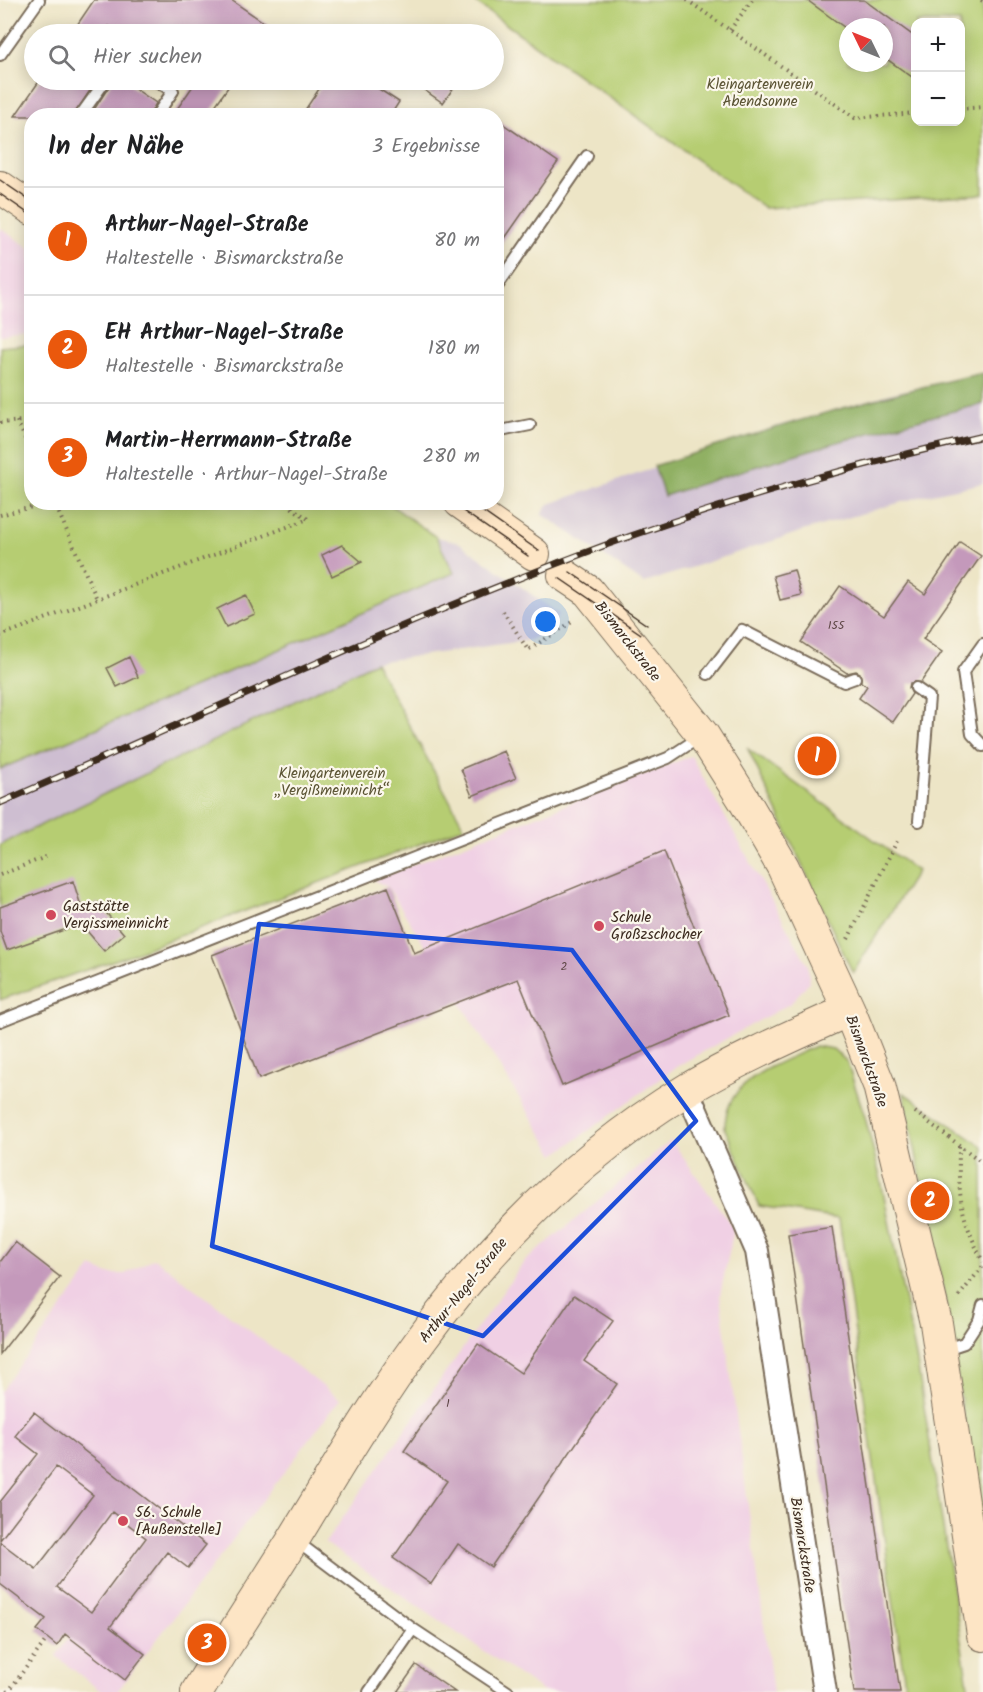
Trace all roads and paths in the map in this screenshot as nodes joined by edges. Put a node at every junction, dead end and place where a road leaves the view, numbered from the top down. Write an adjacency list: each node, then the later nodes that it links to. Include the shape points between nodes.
1 (39, 0): 5 (lane)
2 (687, 0): 4 (path)
3 (752, 0): 4 (path)
4 (730, 30): 12 (path, via 855,118)
5 (0, 55)
6 (99, 90): 9 (lane)
7 (171, 90): 10 (lane)
8 (983, 107): 11 (path)
9 (86, 108)
10 (161, 108)
11 (965, 109)
12 (911, 113)
13 (587, 156): 14 (lane)
14 (504, 276)
15 (17, 421): 16 (path); 17 (path); 20 (path)
16 (24, 421)
17 (0, 423)
18 (530, 425): 19 (lane)
19 (504, 430)
20 (24, 436)
21 (24, 509): 25 (path)
22 (57, 510): 28 (path)
23 (295, 510): 28 (path, via 308,519)
24 (471, 510): 26 (street)
25 (0, 515)
26 (534, 554)
27 (576, 583): 36 (street, Bismarckstraße)
28 (98, 599): 31 (path)
29 (503, 611): 30 (path, via 528,650)
30 (572, 622)
31 (0, 636)
32 (983, 644): 37 (lane, via 963,672 972,734)
33 (708, 674): 34 (lane, via 742,630 844,682)
34 (855, 678)
35 (916, 688): 38 (lane, via 929,697)
36 (703, 735): 42 (street, Bismarckstraße, via 783,867); 44 (lane, via 668,758)
37 (983, 746)
38 (919, 821)
39 (897, 841): 42 (path, via 842,950)
40 (48, 856): 41 (path)
41 (0, 875)
42 (826, 960): 43 (street, Bismarckstraße)
43 (849, 1010): 45 (street, Bismarckstraße); 46 (street, Arthur-Nagel-Straße, via 773,1044)
44 (0, 1021)
45 (879, 1085): 47 (path); 51 (street, Bismarckstraße)
46 (687, 1090): 52 (street, Arthur-Nagel-Straße, via 568,1178 513,1229 467,1281 420,1341); 60 (street, Bismarckstraße, via 757,1251)
47 (958, 1145): 48 (path); 49 (path, via 958,1188 965,1224)
48 (983, 1162)
49 (983, 1262)
50 (983, 1305): 51 (lane, via 976,1326 964,1343)
51 (940, 1351): 54 (street, Bismarckstraße)
52 (293, 1539): 53 (lane); 57 (street, Arthur-Nagel-Straße)
53 (413, 1629): 58 (lane); 59 (lane)
54 (983, 1635)
55 (47, 1639): 56 (path)
56 (8, 1692)
57 (196, 1692)
58 (369, 1692)
59 (508, 1692)
60 (825, 1692)

